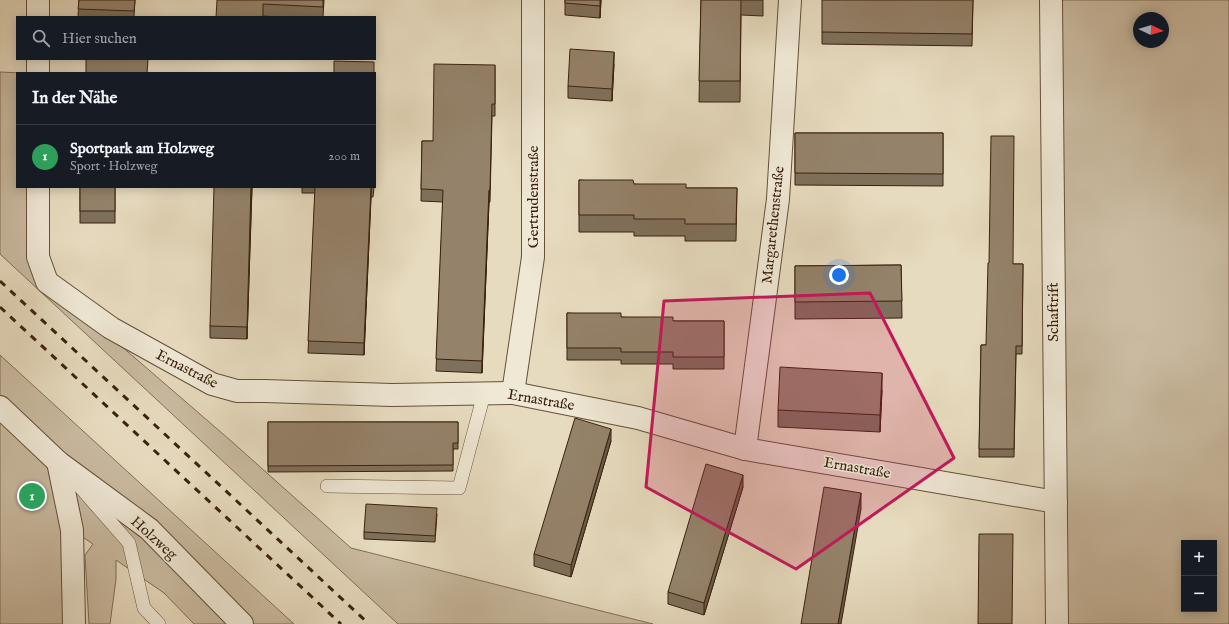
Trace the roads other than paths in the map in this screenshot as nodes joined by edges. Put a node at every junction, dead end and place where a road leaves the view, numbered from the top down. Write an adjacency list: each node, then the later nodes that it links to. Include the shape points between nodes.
1 (38, 0): 5 (street)
2 (533, 0): 9 (street, Gertrudenstraße, via 533,257)
3 (790, 0): 12 (street, Margarethenstraße, via 778,199)
4 (1051, 0): 15 (street, Schaftrift)
5 (38, 16)
6 (38, 60): 7 (street)
7 (38, 72)
8 (38, 188): 10 (street, Ernastraße, via 38,257 48,282 111,328 212,384 237,391 392,395)
9 (513, 393): 10 (street, Ernastraße); 12 (street, Ernastraße, via 638,418)
10 (484, 394): 14 (lane, via 459,488)
11 (0, 407): 13 (street, Holzweg)
12 (745, 449): 15 (street, Ernastraße)
13 (58, 462): 16 (street, via 72,530); 17 (lane, via 129,543 144,608); 18 (street, Holzweg, via 149,530)
14 (327, 486)
15 (1056, 502): 19 (street, Schaftrift)
16 (74, 624)
17 (159, 624)
18 (242, 624)
19 (1057, 624)

